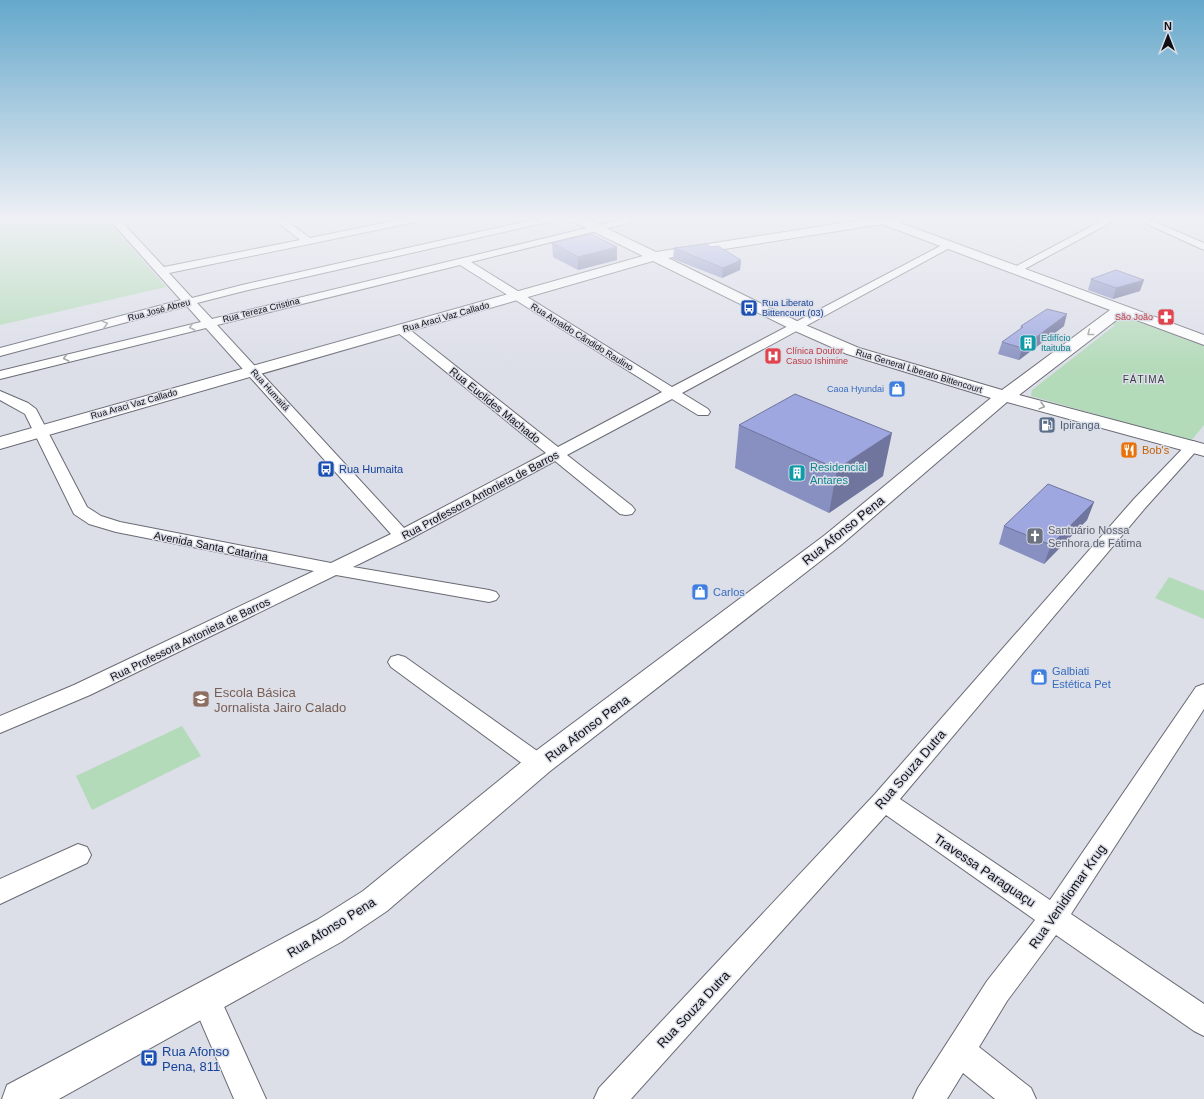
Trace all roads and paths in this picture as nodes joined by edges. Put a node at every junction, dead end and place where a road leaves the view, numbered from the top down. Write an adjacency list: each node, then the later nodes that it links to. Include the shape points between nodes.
1 (171, 269): 9 (street)
2 (324, 269): 11 (street, Rua José Abreu)
3 (427, 269): 13 (street, Rua Tereza Cristina)
4 (474, 269): 10 (street, Rua Arnaldo Cândido Raulino)
5 (611, 269): 10 (main road, Rua Araci Vaz Callado)
6 (684, 269): 14 (main road, Rua General Liberato Bittencourt)
7 (904, 269): 14 (street, Rua Professora Antonieta de Barros)
8 (1015, 270): 12 (main road)
9 (163, 271): 11 (street, Rua Humaitá)
10 (518, 296): 15 (main road, Rua Araci Vaz Callado); 20 (street, Rua Arnaldo Cândido Raulino)
11 (190, 301): 13 (street, Rua Humaitá); 17 (street, Rua José Abreu, one-way to 11)
12 (1121, 309): 16 (main road); 22 (main road, Rua Afonso Pena, one-way to 22, via 1020,387)
13 (210, 323): 18 (street, Rua Humaitá); 19 (street, Rua Tereza Cristina, one-way to 19)
14 (798, 326): 20 (street, Rua Professora Antonieta de Barros); 22 (main road, Rua General Liberato Bittencourt, via 879,360)
15 (401, 329): 18 (main road, Rua Araci Vaz Callado); 27 (street, Rua Euclides Machado)
16 (1204, 340)
17 (0, 352)
18 (253, 371): 24 (main road, Rua Araci Vaz Callado); 29 (street, Rua Humaitá)
19 (0, 375)
20 (673, 393): 23 (street, Rua Arnaldo Cândido Raulino); 27 (street, Rua Professora Antonieta de Barros)
21 (0, 394): 24 (street, Avenida Santa Catarina, via 31,412)
22 (1004, 396): 26 (main road, Rua General Liberato Bittencourt, one-way to 26); 35 (main road, Rua Afonso Pena, via 833,540)
23 (704, 412)
24 (41, 431): 25 (main road, Rua Araci Vaz Callado); 30 (street, Avenida Santa Catarina, via 80,510 94,520 116,527)
25 (0, 442)
26 (1200, 443): 36 (street, Rua Souza Dutra, via 1140,503)
27 (557, 454): 28 (street, Rua Euclides Machado); 29 (street, Rua Professora Antonieta de Barros)
28 (626, 510)
29 (402, 536): 30 (street, Rua Professora Antonieta de Barros)
30 (334, 569): 31 (street, Avenida Santa Catarina); 34 (street, Rua Professora Antonieta de Barros, via 89,687)
31 (489, 596)
32 (398, 662): 35 (street)
33 (1204, 692): 39 (street, Rua Venidiomar Krug)
34 (0, 725)
35 (539, 764): 40 (main road, Rua Afonso Pena, via 375,901 329,931)
36 (884, 801): 39 (street, Travessa Paraguaçu); 45 (street, Rua Souza Dutra)
37 (78, 855): 38 (street)
38 (0, 892)
39 (1054, 917): 41 (street, Travessa Paraguaçu); 42 (street, Rua Venidiomar Krug, via 997,991)
40 (206, 999): 43 (main road, Rua Afonso Pena); 44 (street)
41 (1204, 1021)
42 (959, 1051): 46 (street, Rua Venidiomar Krug); 47 (street)
43 (21, 1099)
44 (250, 1099)
45 (610, 1099)
46 (929, 1099)
47 (1020, 1099)

